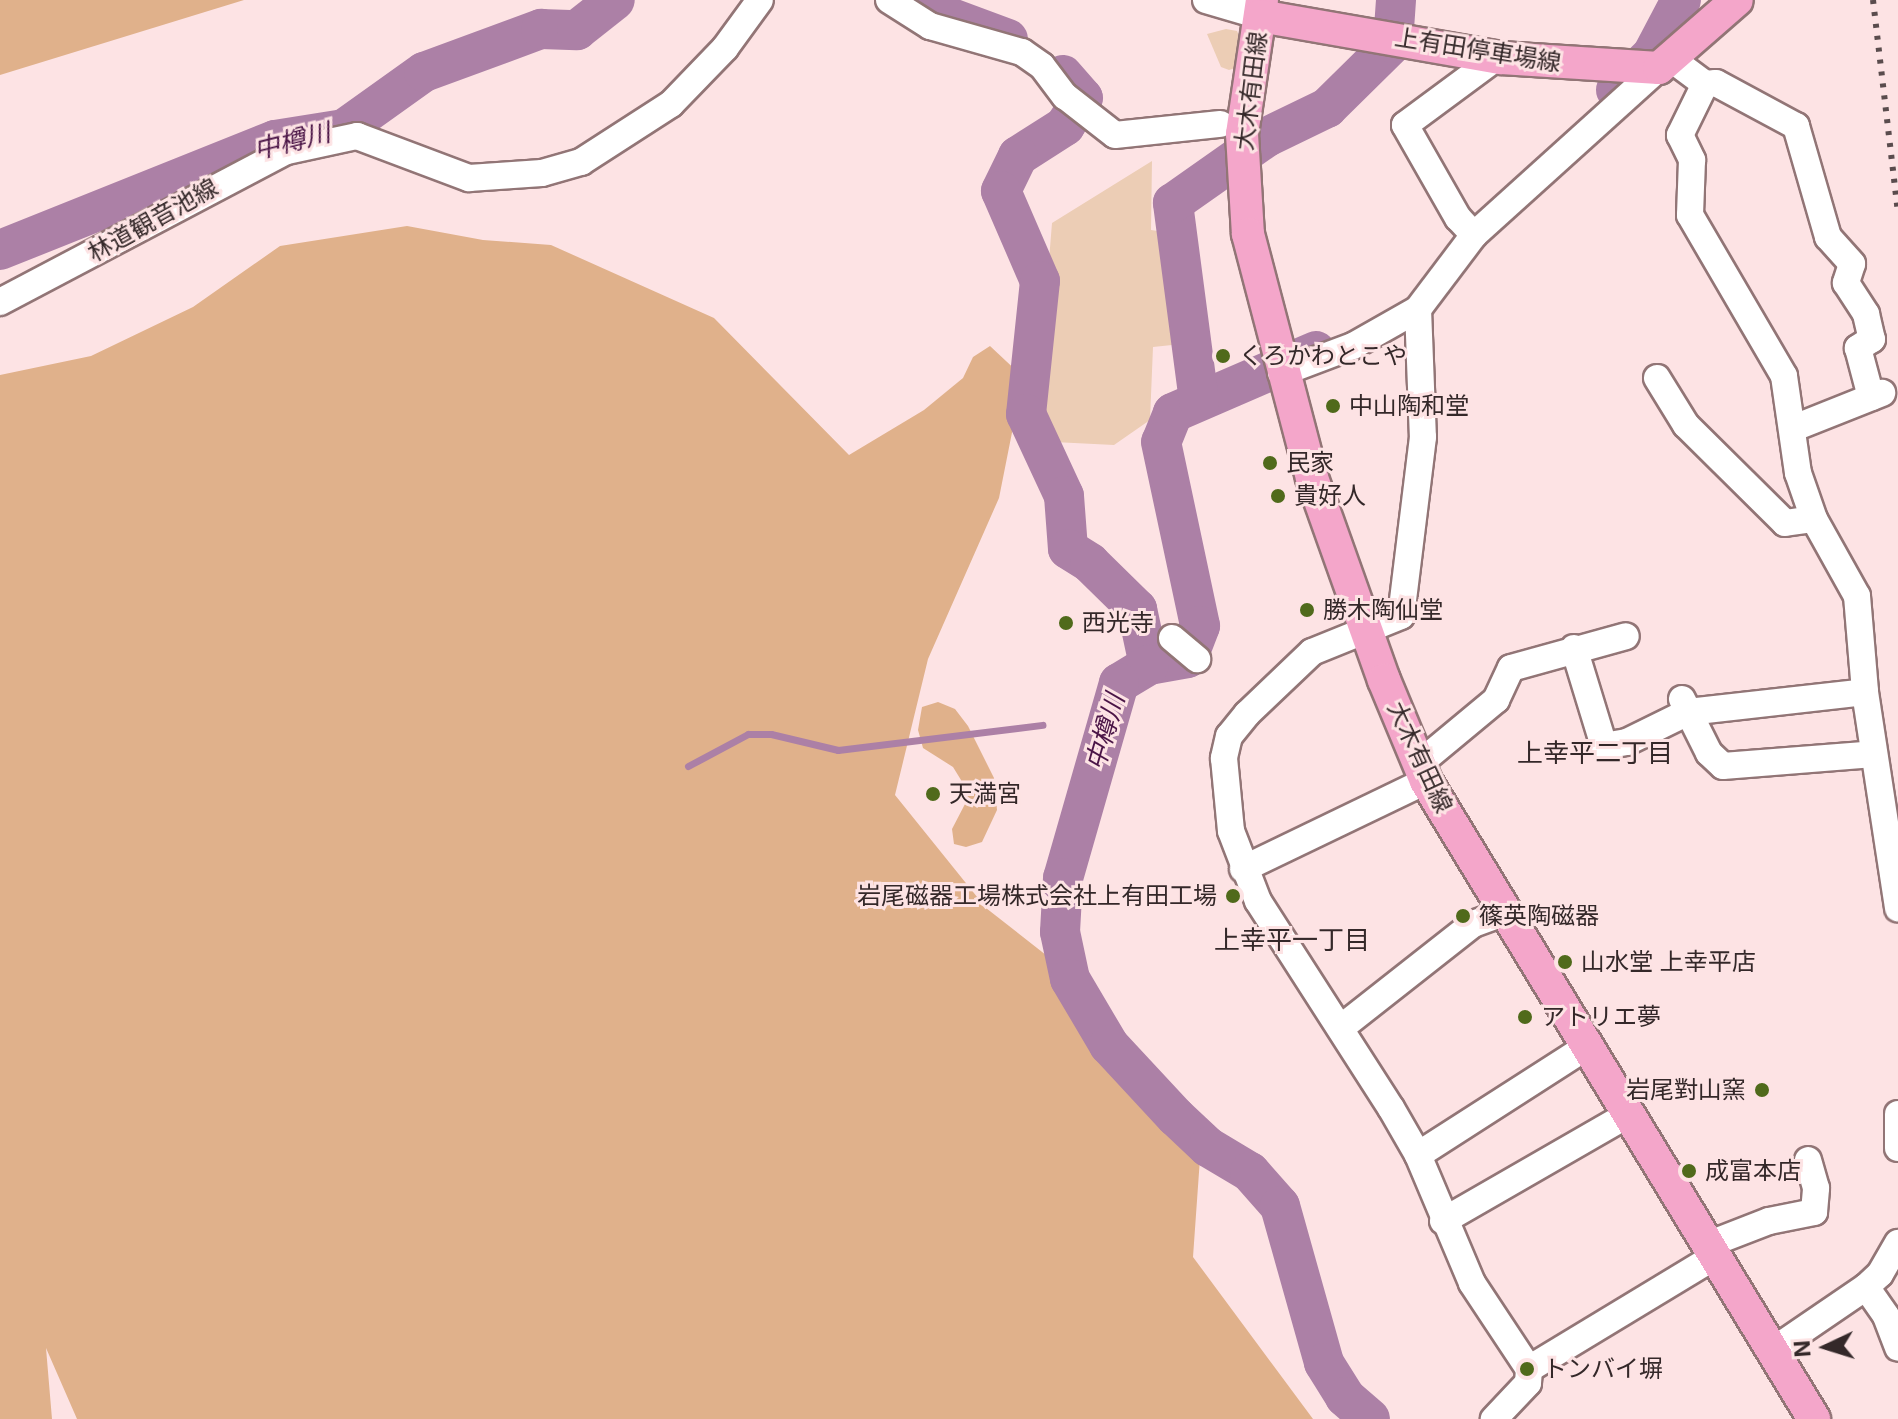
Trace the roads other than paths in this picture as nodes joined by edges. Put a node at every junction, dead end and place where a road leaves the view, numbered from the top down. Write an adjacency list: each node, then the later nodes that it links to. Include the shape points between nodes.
1 (760, 0): 11 (street, 林道観音池線, via 725,48 671,104 581,162 542,173 469,178 357,136 287,151)
2 (889, 0): 9 (street, via 930,26 1022,52 1042,66 1065,96 1115,135)
3 (1206, 0): 5 (street)
4 (1737, 0): 7 (main road)
5 (1261, 8): 6 (main road, 上有田停車場線); 13 (main road, 大木有田線, via 1242,134 1243,202)
6 (1497, 57): 7 (main road, 上有田停車場線); 10 (street, via 1405,125)
7 (1664, 63): 8 (street); 10 (street)
8 (1705, 84): 15 (street, via 1680,135 1692,160 1690,215 1784,376); 15 (street, via 1716,83 1796,126 1828,237 1852,264 1842,290 1866,314 1872,339 1858,348 1877,395)
9 (1220, 124)
10 (1468, 229): 12 (street)
11 (0, 302)
12 (1418, 309): 13 (street, via 1353,346); 17 (street, via 1423,437 1401,616)
13 (1281, 373): 17 (main road, 大木有田線)
14 (1657, 378): 16 (street, via 1686,425 1785,523)
15 (1794, 428): 16 (street, via 1798,473)
16 (1814, 519): 22 (street, via 1857,596)
17 (1366, 629): 25 (main road, 大木有田線); 26 (street, via 1312,652 1229,736 1224,758 1231,831)
18 (1626, 636): 20 (street)
19 (1172, 638): 21 (street)
20 (1574, 648): 23 (street, via 1604,746 1627,742); 25 (street, via 1511,668 1496,700)
21 (1197, 659)
22 (1865, 692): 23 (street); 24 (street)
23 (1685, 706): 24 (street, via 1709,753 1723,766)
24 (1874, 754): 27 (street)
25 (1423, 772): 26 (street); 28 (main road, 大木有田線)
26 (1243, 869): 29 (street, via 1277,935)
27 (1898, 908)
28 (1503, 913): 29 (street, via 1473,924); 30 (main road, 大木有田線)
29 (1342, 1027): 34 (street)
30 (1588, 1046): 31 (main road, 大木有田線); 34 (street)
31 (1629, 1114): 36 (street); 38 (main road, 大木有田線)
32 (1898, 1114): 33 (street)
33 (1898, 1148)
34 (1418, 1155): 36 (street)
35 (1808, 1160): 38 (street, via 1816,1188 1814,1212 1769,1221)
36 (1443, 1221): 42 (street, via 1485,1305)
37 (1898, 1243): 39 (street)
38 (1711, 1251): 41 (main road, 大木有田線); 42 (street)
39 (1866, 1287): 40 (street, via 1886,1316); 41 (street)
40 (1898, 1348)
41 (1775, 1349): 44 (main road, 大木有田線)
42 (1529, 1369): 43 (street, via 1528,1383)
43 (1494, 1419)
44 (1814, 1419)

